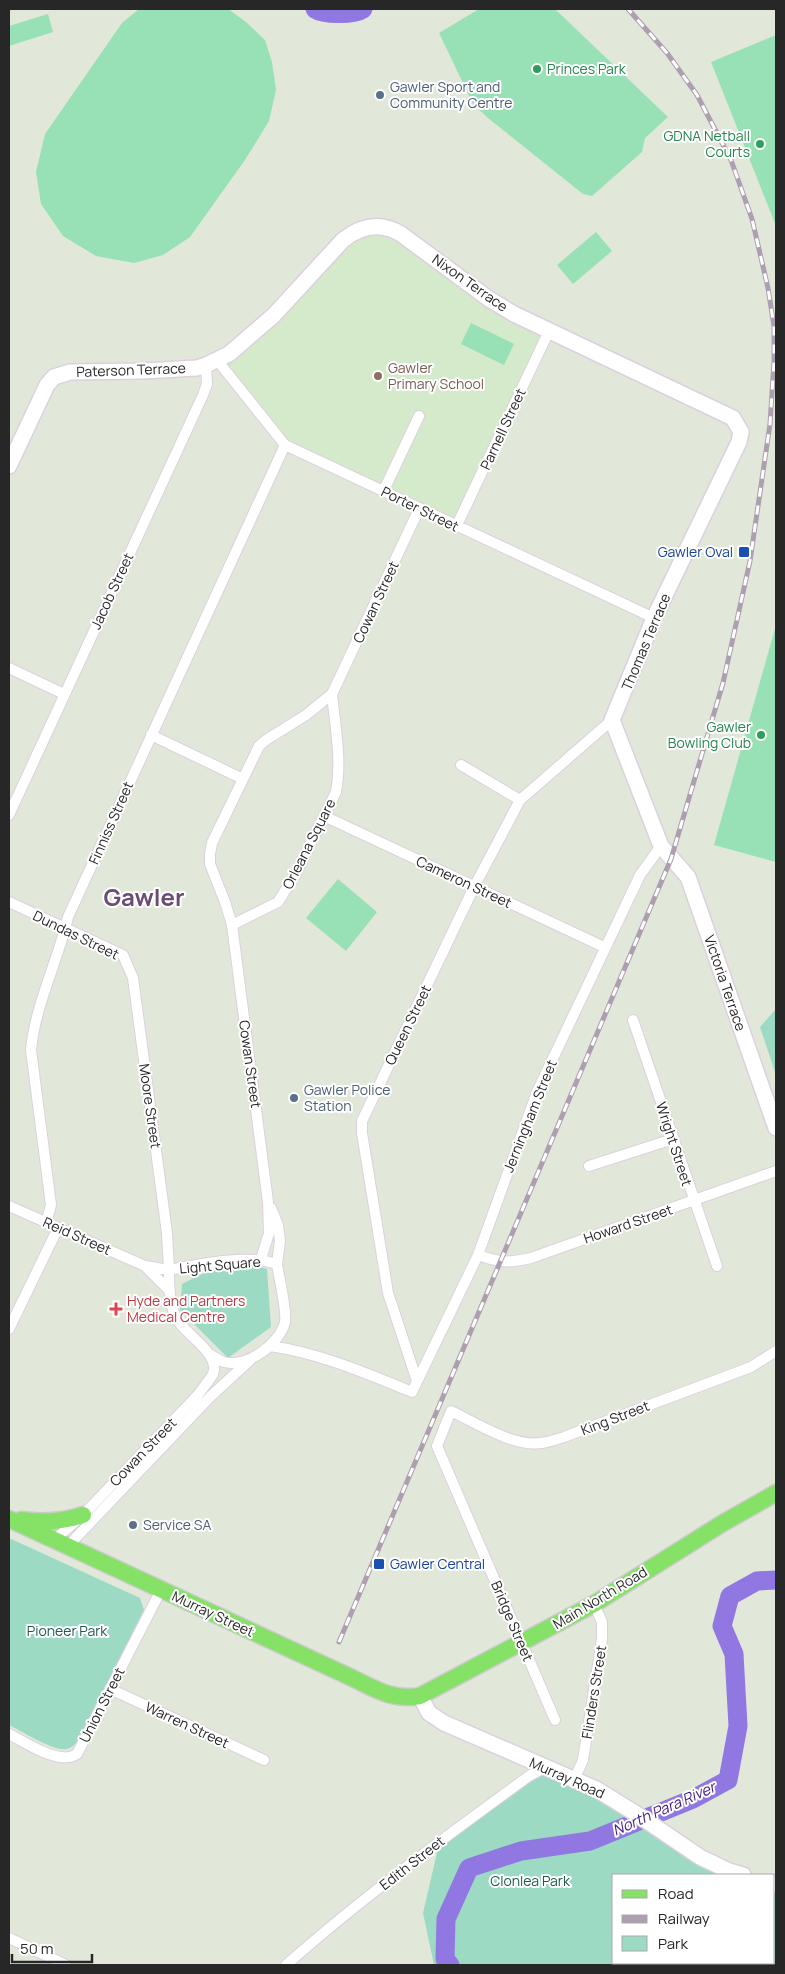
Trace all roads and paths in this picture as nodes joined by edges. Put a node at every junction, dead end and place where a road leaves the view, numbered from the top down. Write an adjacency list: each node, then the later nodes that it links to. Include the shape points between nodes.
1 (549, 332): 2 (street, Nixon Terrace, via 489,299 401,234 376,225 354,231 343,240 274,315 229,354); 4 (street, Nixon Terrace, via 730,415 741,432); 9 (street, Parnell Street)
2 (212, 363): 5 (street, Porter Street); 6 (street, Paterson Terrace, via 198,368 70,372 54,377 43,392); 12 (street, Jacob Street, via 203,395)
3 (419, 416): 7 (street)
4 (739, 442): 10 (street, Thomas Terrace)
5 (285, 445): 7 (street, Porter Street); 15 (street, Finniss Street)
6 (9, 466)
7 (383, 492): 8 (street, Porter Street)
8 (419, 509): 9 (street, Porter Street); 13 (street, Cowan Street)
9 (456, 527): 10 (street, Porter Street)
10 (654, 618): 14 (street, Thomas Terrace)
11 (9, 668): 12 (street)
12 (64, 694): 19 (street, Jacob Street)
13 (332, 694): 17 (street, via 266,740); 20 (street, Orleana Square, via 338,782)
14 (612, 720): 18 (street, Queen Street); 21 (street)
15 (151, 735): 17 (street); 25 (street, Finniss Street, via 68,917)
16 (461, 765): 18 (street)
17 (243, 779): 24 (street, via 212,843 210,854 210,864)
18 (520, 800): 22 (street, Queen Street)
19 (9, 814)
20 (324, 816): 22 (street, Cameron Street); 24 (street, Orleana Square, via 278,902)
21 (660, 846): 26 (street, Jerningham Street, via 640,875); 29 (street, Victoria Terrace, via 688,877)
22 (474, 887): 26 (street, Cameron Street); 52 (street, Queen Street, via 362,1122 388,1293)
23 (9, 902): 25 (street, Dundas Street)
24 (232, 925): 34 (street, Cowan Street)
25 (66, 928): 27 (street, Dundas Street, via 123,955); 36 (street, Finniss Street, via 32,1032 31,1050 51,1205)
26 (604, 947): 39 (street, Jerningham Street, via 537,1092)
27 (133, 978): 38 (street, Moore Street)
28 (633, 1020): 30 (street, Wright Street)
29 (776, 1128)
30 (673, 1139): 31 (street); 33 (street, Wright Street)
31 (589, 1166)
32 (776, 1171): 33 (street, Howard Street)
33 (693, 1201): 39 (street, Howard Street, via 522,1260 501,1263); 44 (street, Wright Street)
34 (268, 1202): 40 (street, Cowan Street, via 268,1232); 42 (street, Cowan Street, via 278,1225)
35 (9, 1206): 36 (street, Reid Street)
36 (46, 1223): 37 (street, Reid Street)
37 (58, 1228): 43 (street, Reid Street); 47 (street)
38 (167, 1233): 41 (street, Moore Street, via 171,1251 179,1261); 45 (street, Moore Street)
39 (478, 1255): 52 (street, Jerningham Street)
40 (261, 1259): 41 (street, Light Square); 42 (street, Light Square)
41 (196, 1264): 45 (street, Light Square)
42 (277, 1264): 48 (street, Light Square, via 285,1321)
43 (145, 1266): 45 (street, Reid Street); 46 (street, Reid Street)
44 (717, 1266)
45 (169, 1270): 46 (street, Light Square)
46 (170, 1291): 50 (street, Light Square, via 179,1323)
47 (9, 1329)
48 (270, 1346): 51 (street, Light Square); 52 (street, Jerningham Street, via 290,1349 368,1374 412,1392)
49 (776, 1351): 53 (street, King Street, via 751,1367 542,1443 512,1439)
50 (210, 1355): 51 (street, Light Square, via 230,1363); 56 (street, Cowan Street, via 214,1366 212,1375 197,1396)
51 (253, 1358): 56 (street, Cowan Street)
52 (417, 1381)
53 (451, 1411): 61 (street, Bridge Street, via 437,1446)
54 (776, 1493): 60 (main road, Main North Road, via 722,1523)
55 (9, 1519): 56 (main road); 57 (main road, Murray Street)
56 (83, 1523): 57 (street, Cowan Street); 57 (street, Cowan Street); 58 (street, via 84,1547)
57 (61, 1543): 58 (main road, Murray Street)
58 (92, 1557): 59 (main road, Murray Street)
59 (161, 1590): 62 (street, Union Street); 63 (main road, Murray Street, via 391,1696)
60 (594, 1604): 61 (main road, Main North Road); 68 (street, Flinders Street, via 602,1622 602,1639 583,1760)
61 (522, 1643): 63 (main road, Main North Road); 64 (street, Bridge Street)
62 (110, 1689): 65 (street, Union Street, via 74,1756 55,1756); 66 (street, Warren Street)
63 (420, 1696): 67 (street, Murray Road, via 430,1713 444,1723)
64 (555, 1720)
65 (9, 1734)
66 (264, 1760)
67 (544, 1768): 68 (street, Murray Road); 72 (street, Edith Street, via 437,1842)
68 (574, 1780): 69 (street, Murray Road, via 596,1789 700,1857)
69 (740, 1874)
70 (9, 1938): 71 (street)
71 (66, 1965)
72 (286, 1965)

